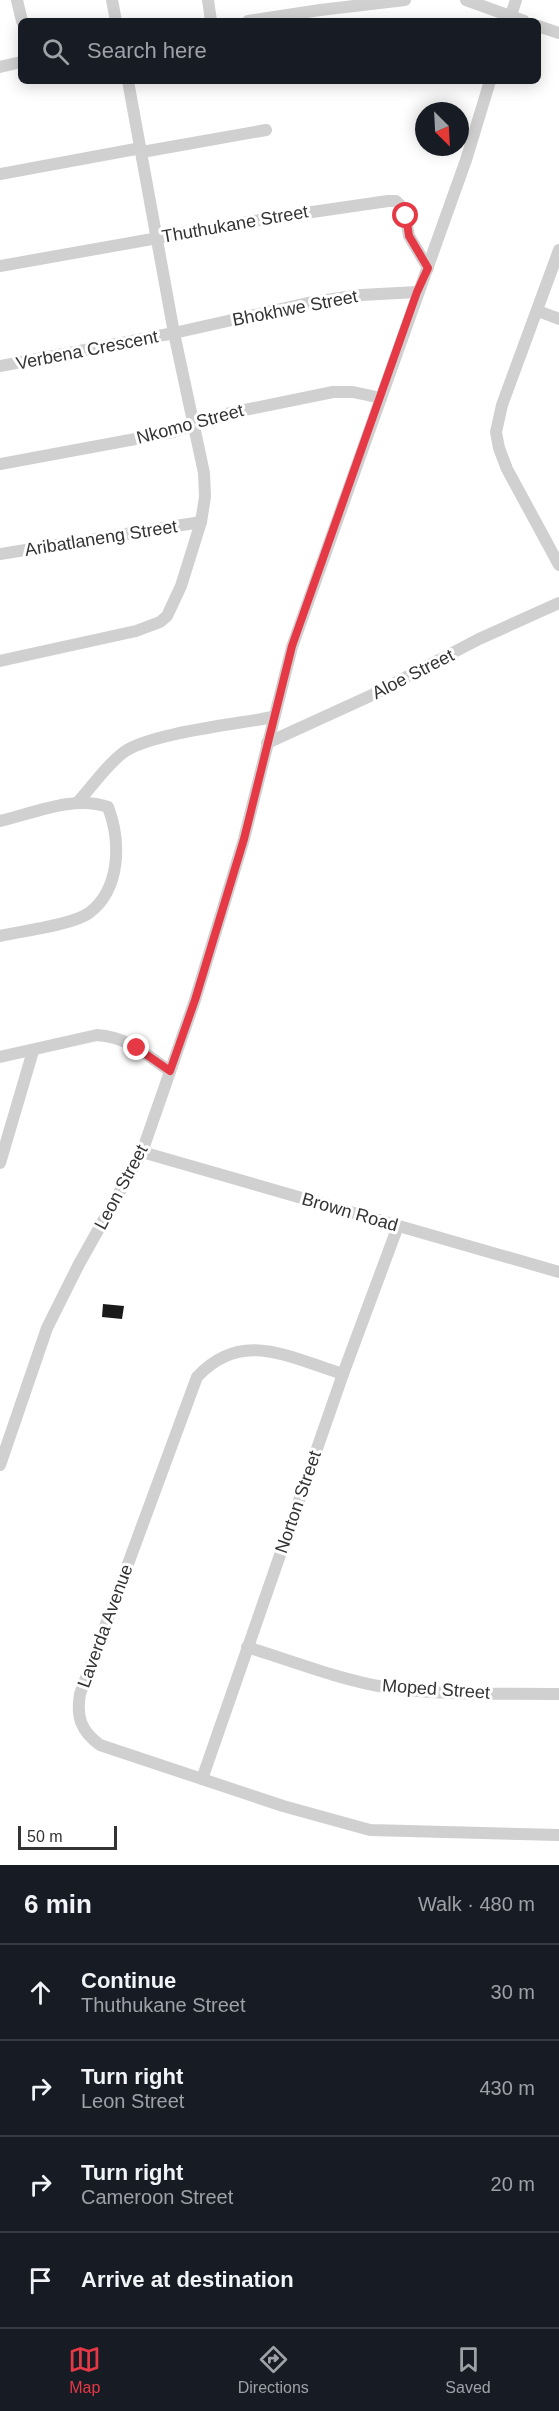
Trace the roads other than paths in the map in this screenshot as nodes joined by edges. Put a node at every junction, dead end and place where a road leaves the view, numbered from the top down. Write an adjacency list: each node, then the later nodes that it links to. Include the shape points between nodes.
1 (17, 0): 8 (street)
2 (112, 0): 9 (street)
3 (208, 0): 10 (street)
4 (405, 0): 7 (street)
5 (466, 0): 12 (street)
6 (516, 0): 13 (street)
7 (319, 5): 11 (street)
8 (21, 18)
9 (115, 18)
10 (211, 18)
11 (261, 18)
12 (508, 18)
13 (510, 18)
14 (541, 27): 15 (street)
15 (559, 33)
16 (18, 63): 17 (street)
17 (0, 67)
18 (129, 84): 21 (street, Verbena Crescent)
19 (489, 84): 26 (street, Leon Street)
20 (266, 130): 21 (street)
21 (141, 150): 22 (street); 23 (street, Verbena Crescent)
22 (0, 174)
23 (157, 237): 25 (street, Thuthukane Street); 26 (street, Thuthukane Street, via 396,201 404,209 409,236); 30 (street, Verbena Crescent)
24 (559, 250): 28 (street)
25 (0, 266)
26 (428, 268): 27 (street, Leon Street)
27 (417, 292): 30 (street, Bhokhwe Street, via 312,302); 32 (street, Leon Street)
28 (537, 311): 29 (street); 37 (street, via 496,432 507,469)
29 (559, 319)
30 (174, 333): 31 (street, Verbena Crescent); 33 (street, Verbena Crescent)
31 (0, 366)
32 (381, 398): 33 (street, Nkomo Street, via 333,392); 40 (street, Leon Street, via 292,646)
33 (195, 424): 34 (street, Nkomo Street, via 173,432); 35 (street, Verbena Crescent, via 204,473)
34 (0, 464)
35 (201, 522): 36 (street, Aribatlaneng Street); 39 (street, Verbena Crescent, via 181,586 160,621 136,631)
36 (0, 554)
37 (559, 565)
38 (559, 603): 41 (street, Aloe Street)
39 (0, 661)
40 (273, 717): 41 (street, Leon Street); 42 (street, via 134,746 116,759)
41 (267, 742): 47 (street, Leon Street, via 244,839)
42 (77, 802): 43 (street); 44 (street, via 108,807 113,821 117,858 101,901 75,919)
43 (0, 821)
44 (0, 936)
45 (33, 1051): 46 (street); 47 (street, via 97,1035 112,1036 124,1039); 49 (street)
46 (0, 1057)
47 (170, 1071): 48 (street, Leon Street)
48 (142, 1152): 50 (street, Brown Road); 53 (street, Leon Street, via 47,1328)
49 (0, 1163)
50 (398, 1226): 51 (street, Brown Road); 52 (street, Norton Street)
51 (559, 1272)
52 (343, 1374): 54 (street, Norton Street); 56 (street, Laverda Avenue, via 251,1348 225,1355 197,1377 80,1694 80,1723 96,1742)
53 (0, 1465)
54 (247, 1647): 55 (street, Moped Street, via 384,1687); 56 (street, Norton Street)
55 (559, 1694)
56 (202, 1779): 57 (street, Laverda Avenue, via 370,1830)
57 (559, 1835)

